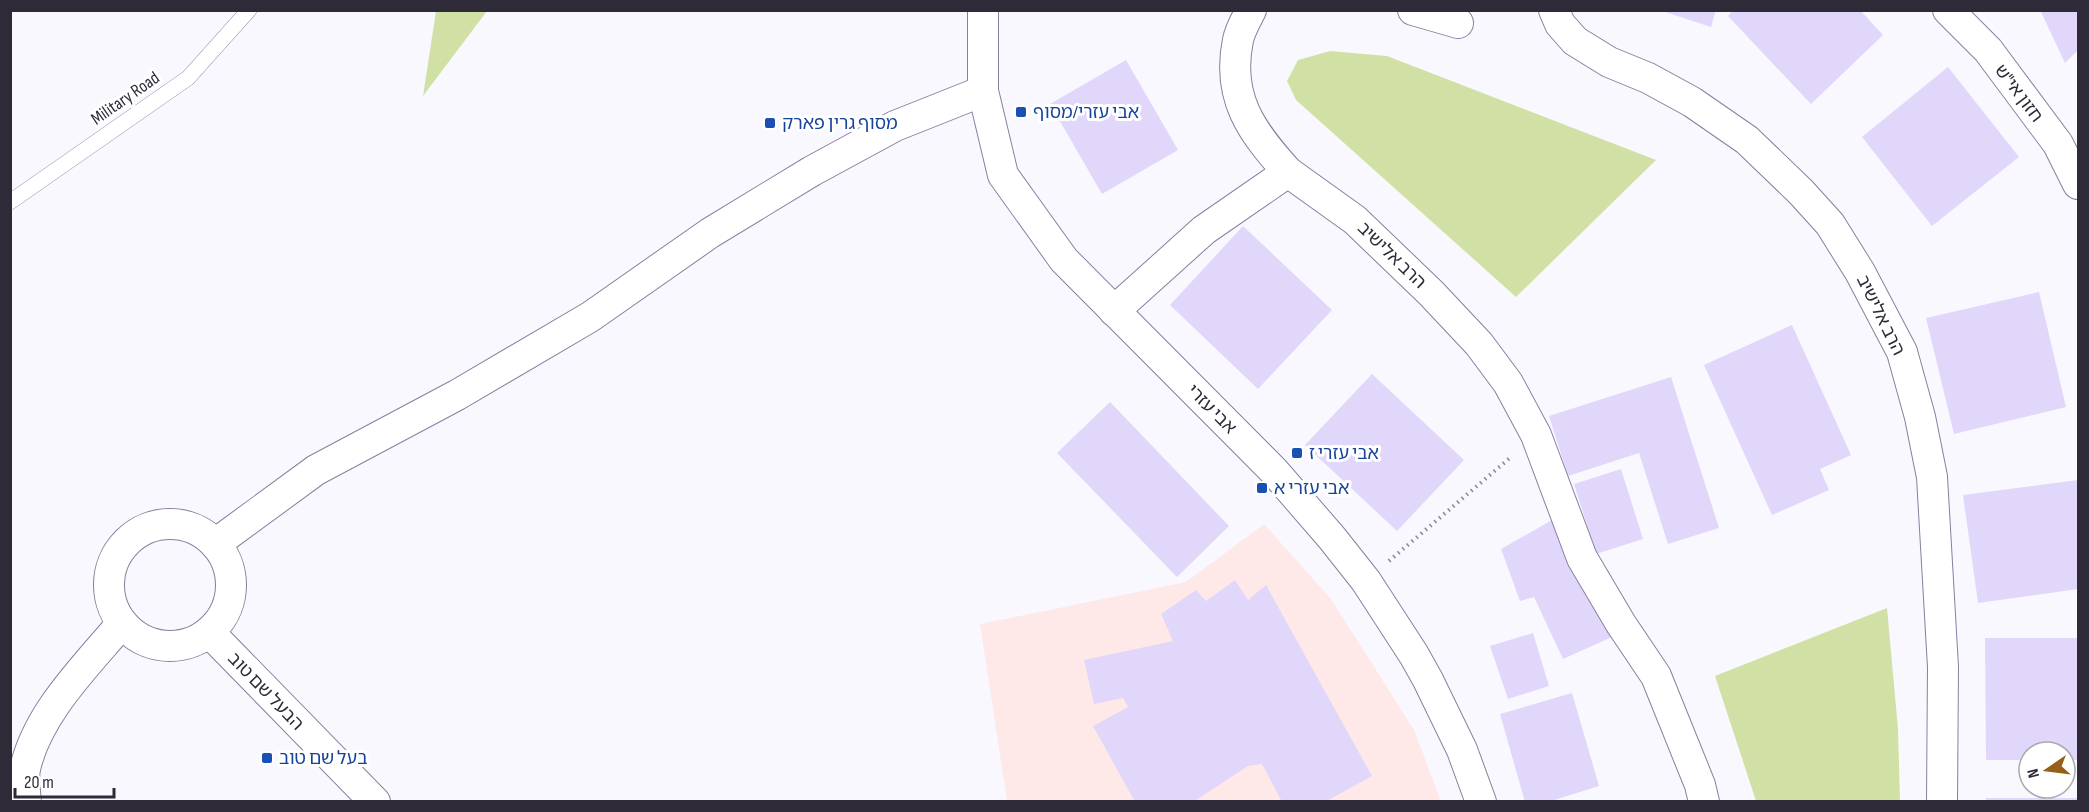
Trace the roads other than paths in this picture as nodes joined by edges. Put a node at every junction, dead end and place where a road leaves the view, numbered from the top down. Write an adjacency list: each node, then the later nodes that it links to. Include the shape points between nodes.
1 (249, 10): 11 (lane, Military Road, via 188,78)
2 (983, 10): 8 (street, אבי עזרי)
3 (1251, 10): 9 (street, הרב אלישיב, via 1238,38 1235,59 1240,104 1260,141)
4 (1413, 10): 7 (street)
5 (1554, 10): 20 (street, הרב אלישיב, via 1575,41 1692,102 1747,140 1801,192 1836,233 1902,352 1932,477 1943,668)
6 (1948, 10): 10 (street, חזון אי"ש, via 1988,50 2058,144)
7 (1458, 23)
8 (983, 92): 12 (street, אבי עזרי, via 1003,175 1064,260); 13 (street, via 895,126 812,171 710,233 590,317 458,395 316,470)
9 (1288, 172): 12 (street, via 1204,230); 19 (street, הרב אלישיב, via 1355,220 1431,293 1502,375 1536,435 1582,558 1656,676)
10 (2079, 183)
11 (10, 202)
12 (1114, 312): 18 (street, אבי עזרי, via 1274,471 1366,581 1428,680 1462,750)
13 (215, 544): 14 (street, via 199,531 180,524 159,524 124,543 113,561 108,581 110,602); 15 (street, via 226,561 231,581 229,601 221,619)
14 (123, 623): 15 (street, via 151,644 190,643); 16 (street, via 61,696 36,738 25,770)
15 (208, 632): 17 (street, הבעל שם טוב)
16 (26, 801)
17 (375, 801)
18 (1481, 801)
19 (1704, 801)
20 (1942, 801)

